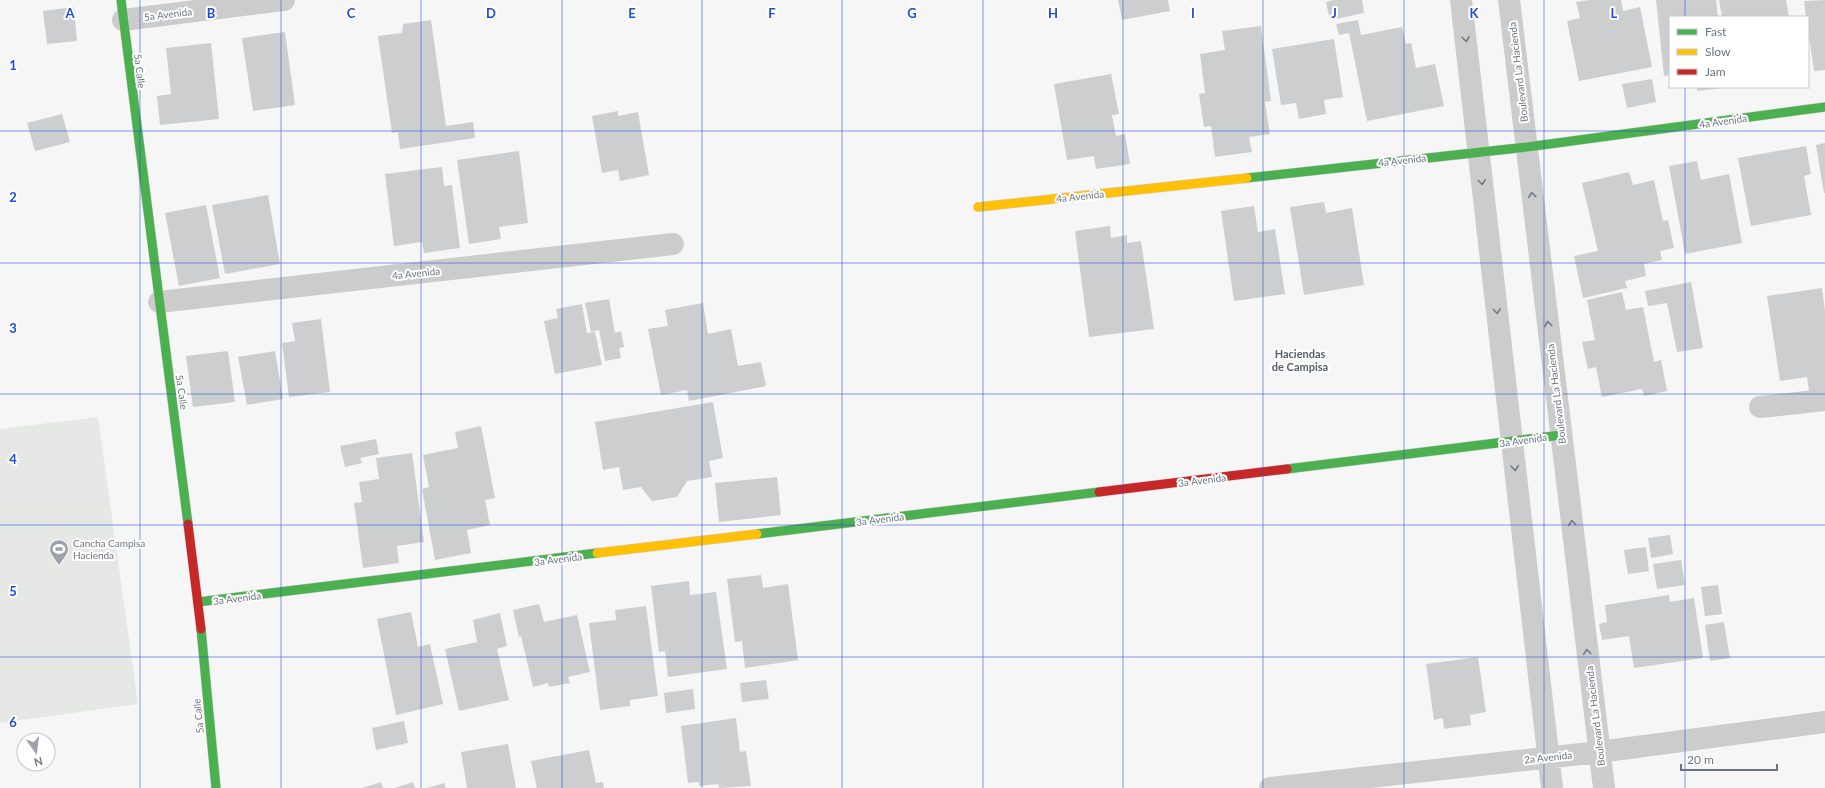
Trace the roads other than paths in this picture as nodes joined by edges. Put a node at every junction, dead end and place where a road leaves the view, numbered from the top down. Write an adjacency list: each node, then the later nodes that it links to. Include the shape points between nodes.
1 (284, 0): 4 (street, 5a Avenida)
2 (1461, 0): 7 (street, one-way to 7)
3 (1509, 0): 6 (street, Boulevard La Hacienda)
4 (122, 10): 10 (street, 5a Calle)
5 (1825, 107): 6 (street, 4a Avenida)
6 (1527, 147): 7 (street, 4a Avenida); 13 (street, Boulevard La Hacienda, one-way to 6)
7 (1479, 151): 8 (street, 4a Avenida); 14 (street, one-way to 14)
8 (978, 207)
9 (673, 244): 10 (street, 4a Avenida)
10 (159, 302): 15 (street, 5a Calle)
11 (1825, 400): 12 (street)
12 (1760, 407)
13 (1561, 435): 14 (street, 3a Avenida); 17 (street, Boulevard La Hacienda, one-way to 13)
14 (1512, 442): 15 (street, 3a Avenida); 18 (street, one-way to 18)
15 (198, 602): 19 (street, 5a Calle)
16 (1825, 722): 17 (street, 2a Avenida)
17 (1599, 752): 18 (street, 2a Avenida); 22 (street, Boulevard La Hacienda)
18 (1549, 757): 20 (street, 2a Avenida); 21 (street)
19 (216, 788)
20 (1270, 788)
21 (1552, 788)
22 (1604, 788)

